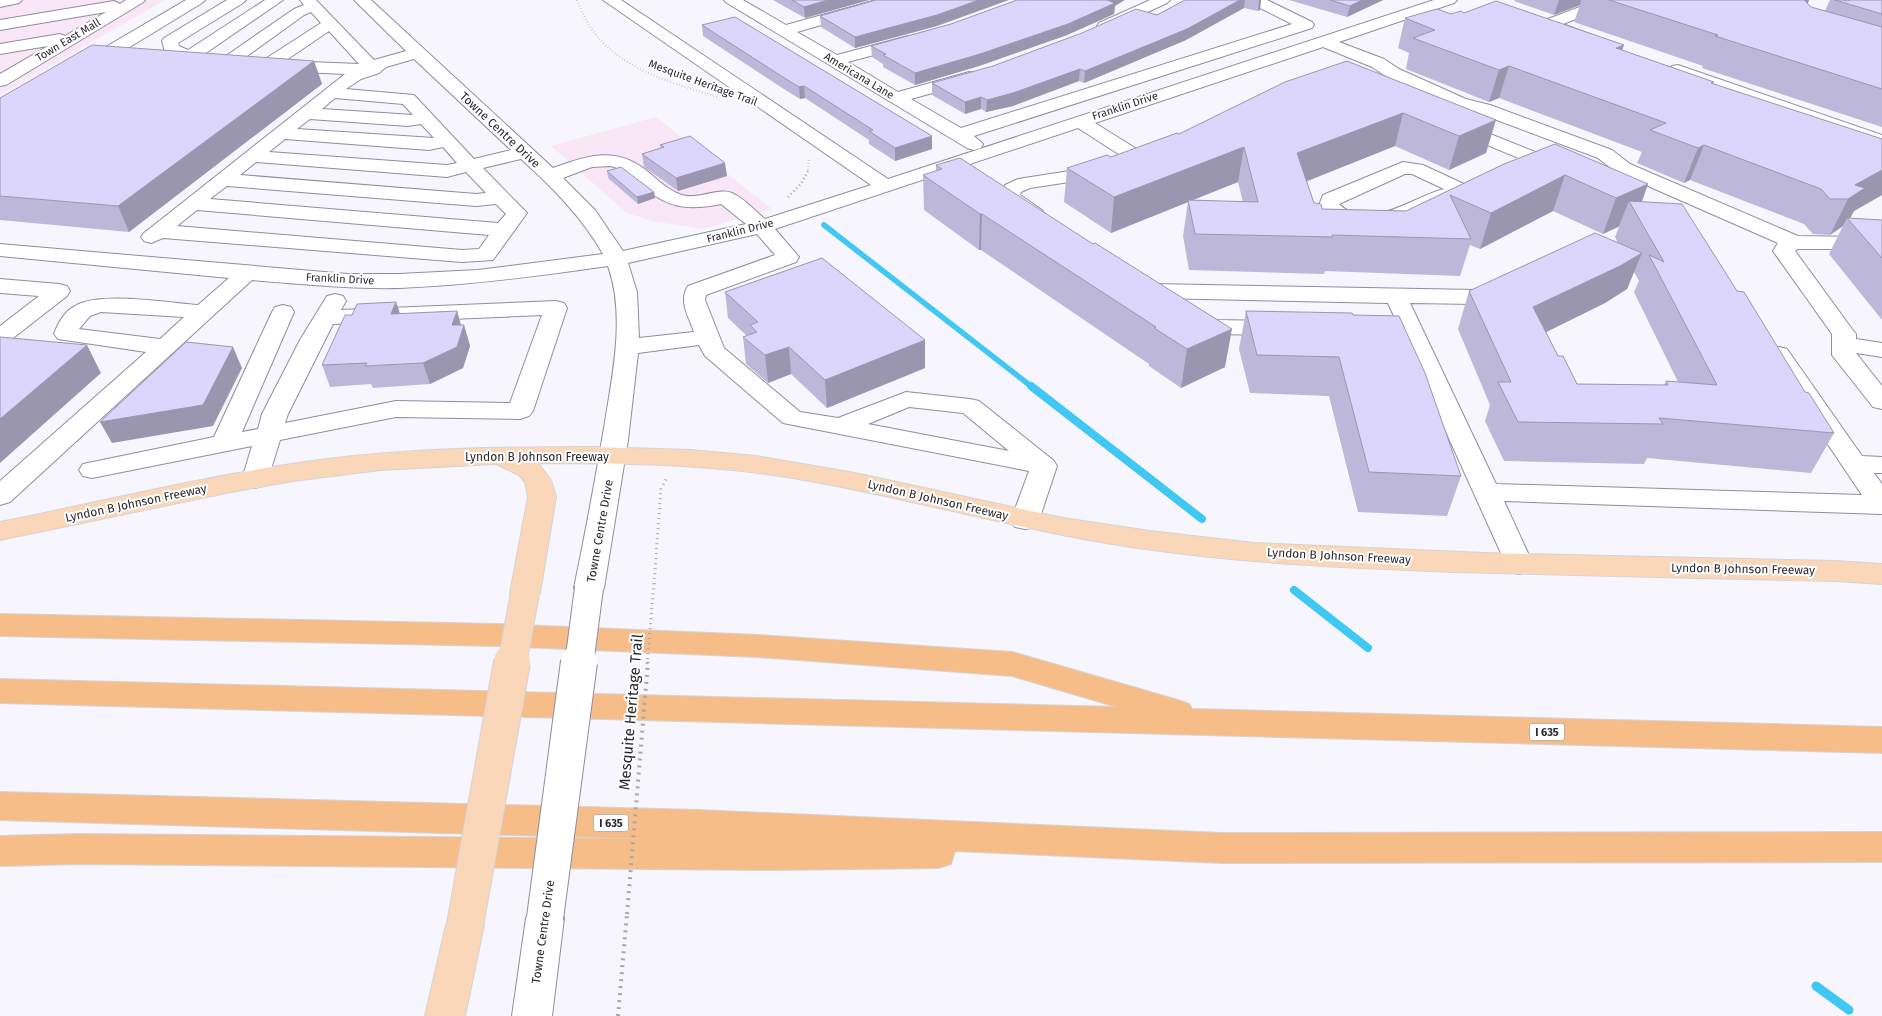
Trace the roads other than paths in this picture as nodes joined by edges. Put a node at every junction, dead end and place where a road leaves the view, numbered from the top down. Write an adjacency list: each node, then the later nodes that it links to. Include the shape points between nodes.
1 (14, 0): 13 (street)
2 (78, 0): 19 (street)
3 (196, 0): 29 (street)
4 (238, 0): 30 (street)
5 (275, 0): 36 (street)
6 (362, 0): 37 (street, Towne Centre Drive)
7 (611, 0): 72 (street)
8 (732, 0): 23 (street, Americana Lane)
9 (893, 0): 23 (street)
10 (1162, 0): 24 (street)
11 (1255, 0): 59 (street, via 1306,25)
12 (1608, 0): 32 (street, via 1554,22 1556,28)
13 (0, 2)
14 (134, 2): 20 (street, Town East Mall); 22 (street)
15 (311, 3): 21 (street); 40 (street)
16 (1395, 3): 18 (street)
17 (1452, 3): 18 (street, Franklin Drive)
18 (1418, 11): 31 (street, Franklin Drive)
19 (0, 14)
20 (100, 21): 25 (street); 27 (street, Town East Mall)
21 (330, 23): 42 (street); 43 (street)
22 (0, 25)
23 (783, 30): 39 (street, Americana Lane)
24 (1092, 32)
25 (0, 36)
26 (926, 36): 39 (street)
27 (74, 37): 33 (street); 34 (street, Town East Mall)
28 (1540, 38): 35 (street)
29 (132, 39): 30 (street); 46 (street)
30 (170, 41): 36 (street, via 171,49)
31 (1323, 41): 49 (street, via 1378,63); 56 (street, Franklin Drive)
32 (1603, 44)
33 (0, 49)
34 (43, 55): 38 (street); 44 (street, Town East Mall)
35 (1586, 55)
36 (190, 56): 40 (street)
37 (423, 58): 43 (street, via 385,71); 63 (street, Towne Centre Drive)
38 (0, 61)
39 (834, 61): 52 (street, Americana Lane)
40 (227, 62): 42 (street)
41 (1659, 63): 61 (street)
42 (268, 65): 43 (street)
43 (373, 69): 51 (street, via 355,75)
44 (19, 70): 47 (street); 48 (street, Town East Mall)
45 (986, 72): 52 (street)
46 (74, 73)
47 (0, 74)
48 (0, 81)
49 (1414, 82): 50 (street); 81 (street, via 1460,103 1605,154 1623,168)
50 (1390, 92)
51 (331, 93): 53 (street); 55 (street, via 408,98)
52 (896, 98): 59 (street, Americana Lane)
53 (306, 113): 55 (street, via 408,120); 58 (street)
54 (1435, 117): 65 (street)
55 (426, 118): 60 (street)
56 (1079, 121): 57 (street, Franklin Drive); 66 (street)
57 (1061, 127): 62 (street, Franklin Drive); 66 (street)
58 (282, 133): 60 (street, via 428,144); 64 (street)
59 (958, 135): 62 (street, Americana Lane)
60 (447, 141): 67 (street)
61 (1882, 141)
62 (986, 152): 72 (street, Franklin Drive)
63 (524, 153): 67 (street); 69 (street, Towne Centre Drive)
64 (253, 156): 67 (street, via 447,171); 71 (street)
65 (1535, 158): 68 (street); 70 (street)
66 (1141, 160): 77 (street, via 1095,174 1025,183 1012,189 1009,197)
67 (471, 167): 74 (street)
68 (1509, 169)
69 (550, 176): 76 (street, via 608,160 621,162 665,195 686,202 725,197); 84 (street, Towne Centre Drive, via 592,220)
70 (1579, 177)
71 (223, 180): 74 (street, via 476,200); 75 (street)
72 (886, 186): 76 (street, Franklin Drive)
73 (1468, 186): 73 (street, via 1382,220 1358,221 1335,214 1329,205 1330,199 1403,168 1416,169)
74 (501, 197): 78 (street, via 517,213)
75 (193, 204): 78 (street); 79 (street)
76 (755, 220): 84 (street, Franklin Drive); 99 (street, via 788,257 696,291 694,300)
77 (1049, 223)
78 (504, 230): 82 (street, via 485,255)
79 (158, 231): 82 (street); 85 (street)
80 (1882, 232): 81 (street, via 1862,243)
81 (1796, 243): 102 (street, via 1788,243 1784,251 1844,334)
82 (370, 248): 87 (street)
83 (0, 250): 85 (street, Franklin Drive)
84 (615, 259): 87 (street, Franklin Drive, via 478,277 400,282); 104 (street, Towne Centre Drive, via 623,278 628,310)
85 (121, 262): 86 (street, Franklin Drive)
86 (247, 273): 87 (street, Franklin Drive); 91 (street)
87 (348, 280): 93 (street)
88 (0, 286): 94 (street, via 59,291)
89 (1396, 296): 90 (street); 95 (street, via 1146,285 1211,327); 97 (street)
90 (1477, 297)
91 (205, 312): 103 (street); 103 (street, via 100,305 82,311 70,323 66,334)
92 (283, 312): 101 (street)
93 (326, 317): 100 (street); 108 (street, via 556,308 520,411 396,410)
94 (5, 329)
95 (1298, 329)
96 (1346, 330): 97 (street)
97 (1413, 332): 117 (street)
98 (1766, 336): 112 (street)
99 (708, 337): 104 (street); 107 (street, via 713,351 792,418)
100 (312, 340): 101 (street); 108 (street)
101 (268, 344): 109 (street)
102 (1844, 344): 105 (street); 106 (street, via 1844,355)
103 (165, 347): 118 (street)
104 (627, 347): 111 (street, Towne Centre Drive)
105 (1882, 350)
106 (1882, 402)
107 (840, 426): 113 (street); 113 (street, via 906,398 970,406)
108 (268, 434): 109 (street); 116 (street)
109 (224, 444): 115 (street)
110 (499, 456): 111 (main road, Lyndon B Johnson Freeway); 116 (main road, Lyndon B Johnson Freeway, via 345,465); 132 (main road, bridge, via 528,469 538,480 542,497 466,925)
111 (613, 456): 120 (main road, Lyndon B Johnson Freeway, via 753,464 836,477); 133 (street, Towne Centre Drive, bridge, via 589,588)
112 (1854, 464): 114 (street); 119 (street)
113 (1044, 466): 120 (street)
114 (1882, 466)
115 (92, 470)
116 (255, 479): 121 (main road, Lyndon B Johnson Freeway)
117 (1486, 492): 119 (street); 122 (street)
118 (0, 496)
119 (1882, 504)
120 (1025, 520): 122 (main road, Lyndon B Johnson Freeway, via 1199,547 1300,555)
121 (0, 531)
122 (1519, 564): 123 (main road, Lyndon B Johnson Freeway)
123 (1882, 574)
124 (0, 625): 126 (highway, via 497,635 758,646 1012,664)
125 (0, 691): 126 (highway, I 635)
126 (1212, 724): 127 (highway, I 635)
127 (1882, 740)
128 (0, 806): 130 (highway, I 635, via 698,825)
129 (1882, 847): 130 (highway, I 635)
130 (1222, 848): 131 (highway, via 771,855)
131 (0, 851)
132 (445, 1016)
133 (532, 1016)

